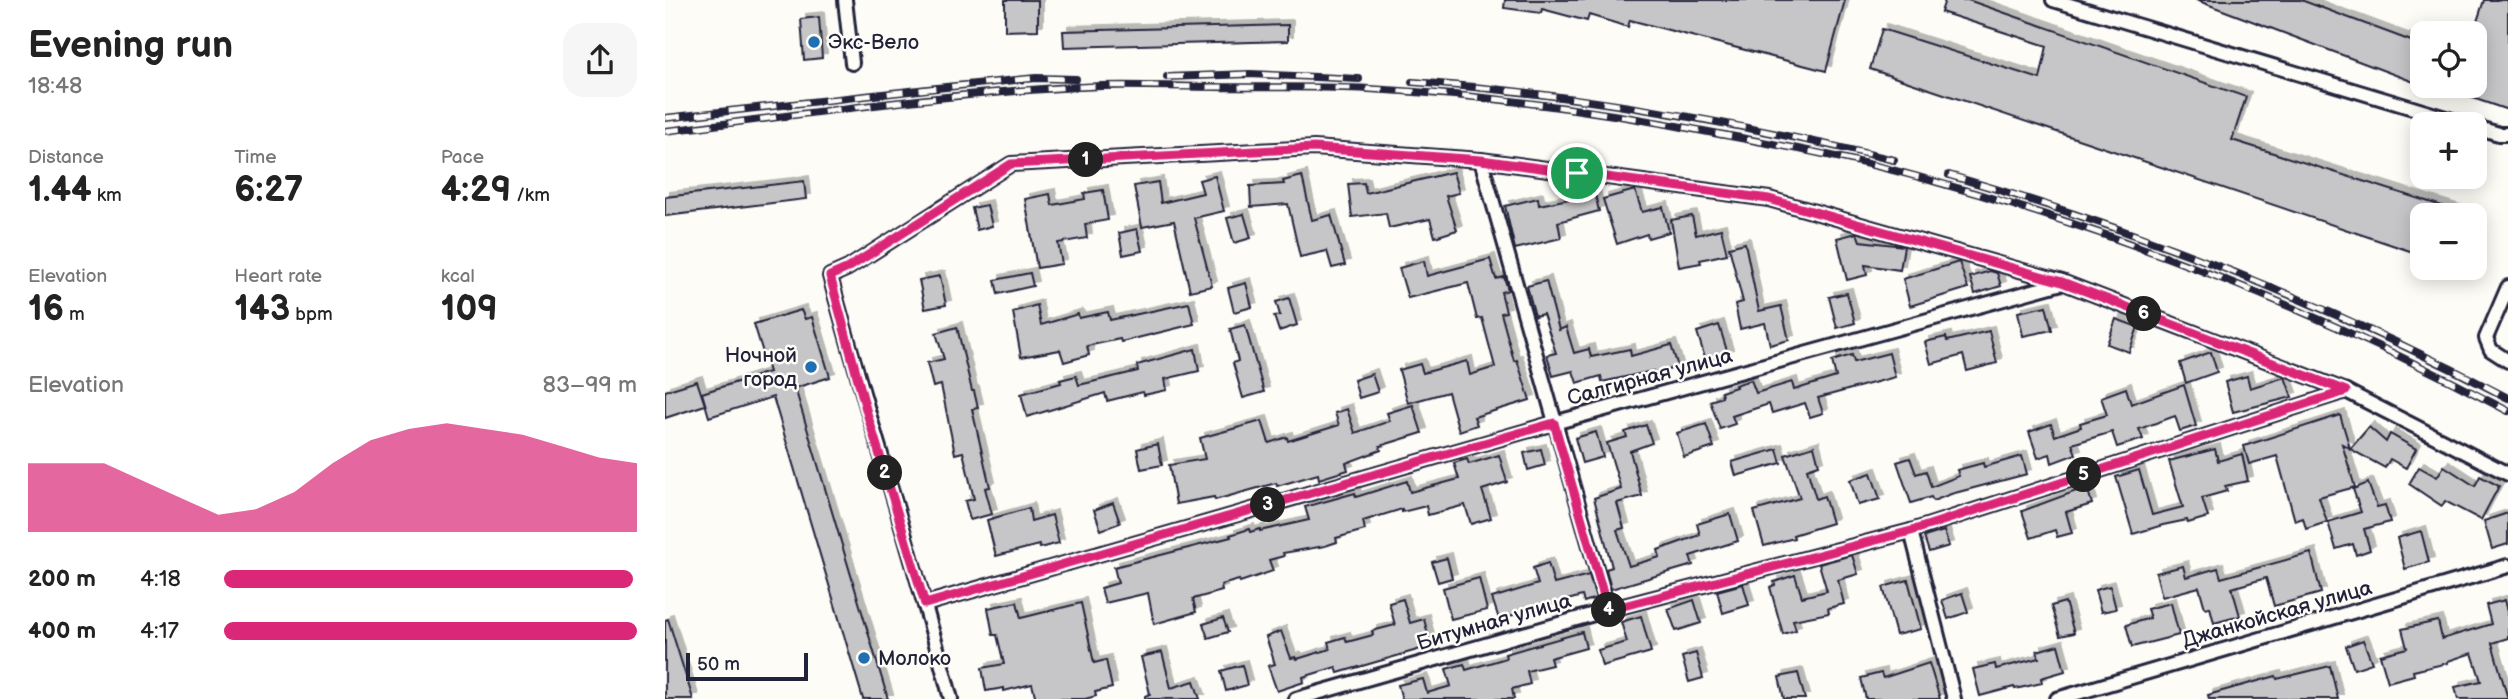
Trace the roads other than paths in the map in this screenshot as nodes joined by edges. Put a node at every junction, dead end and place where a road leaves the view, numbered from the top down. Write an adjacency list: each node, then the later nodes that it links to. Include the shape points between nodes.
1 (845, 0): 3 (street)
2 (2053, 0): 4 (street)
3 (852, 63)
4 (2426, 112)
5 (2487, 130): 6 (street)
6 (2508, 134)
7 (1481, 160): 8 (street, via 1769,199); 12 (street); 16 (street, via 1314,148 1011,164 830,276)
8 (2062, 282): 11 (street); 12 (street, Салгирная улица)
9 (2508, 287): 10 (street, via 2486,338 2491,350)
10 (2508, 361)
11 (2346, 391): 13 (street); 14 (street, Битумная улица)
12 (1554, 423): 16 (street, Салгирная улица); 17 (street)
13 (2508, 474)
14 (1911, 531): 17 (street, Битумная улица); 20 (street)
15 (2508, 566): 21 (street, Джанкойская улица)
16 (925, 604): 18 (street)
17 (1608, 610): 19 (street, Битумная улица)
18 (951, 699)
19 (1296, 699)
20 (1954, 699)
21 (2057, 699)

